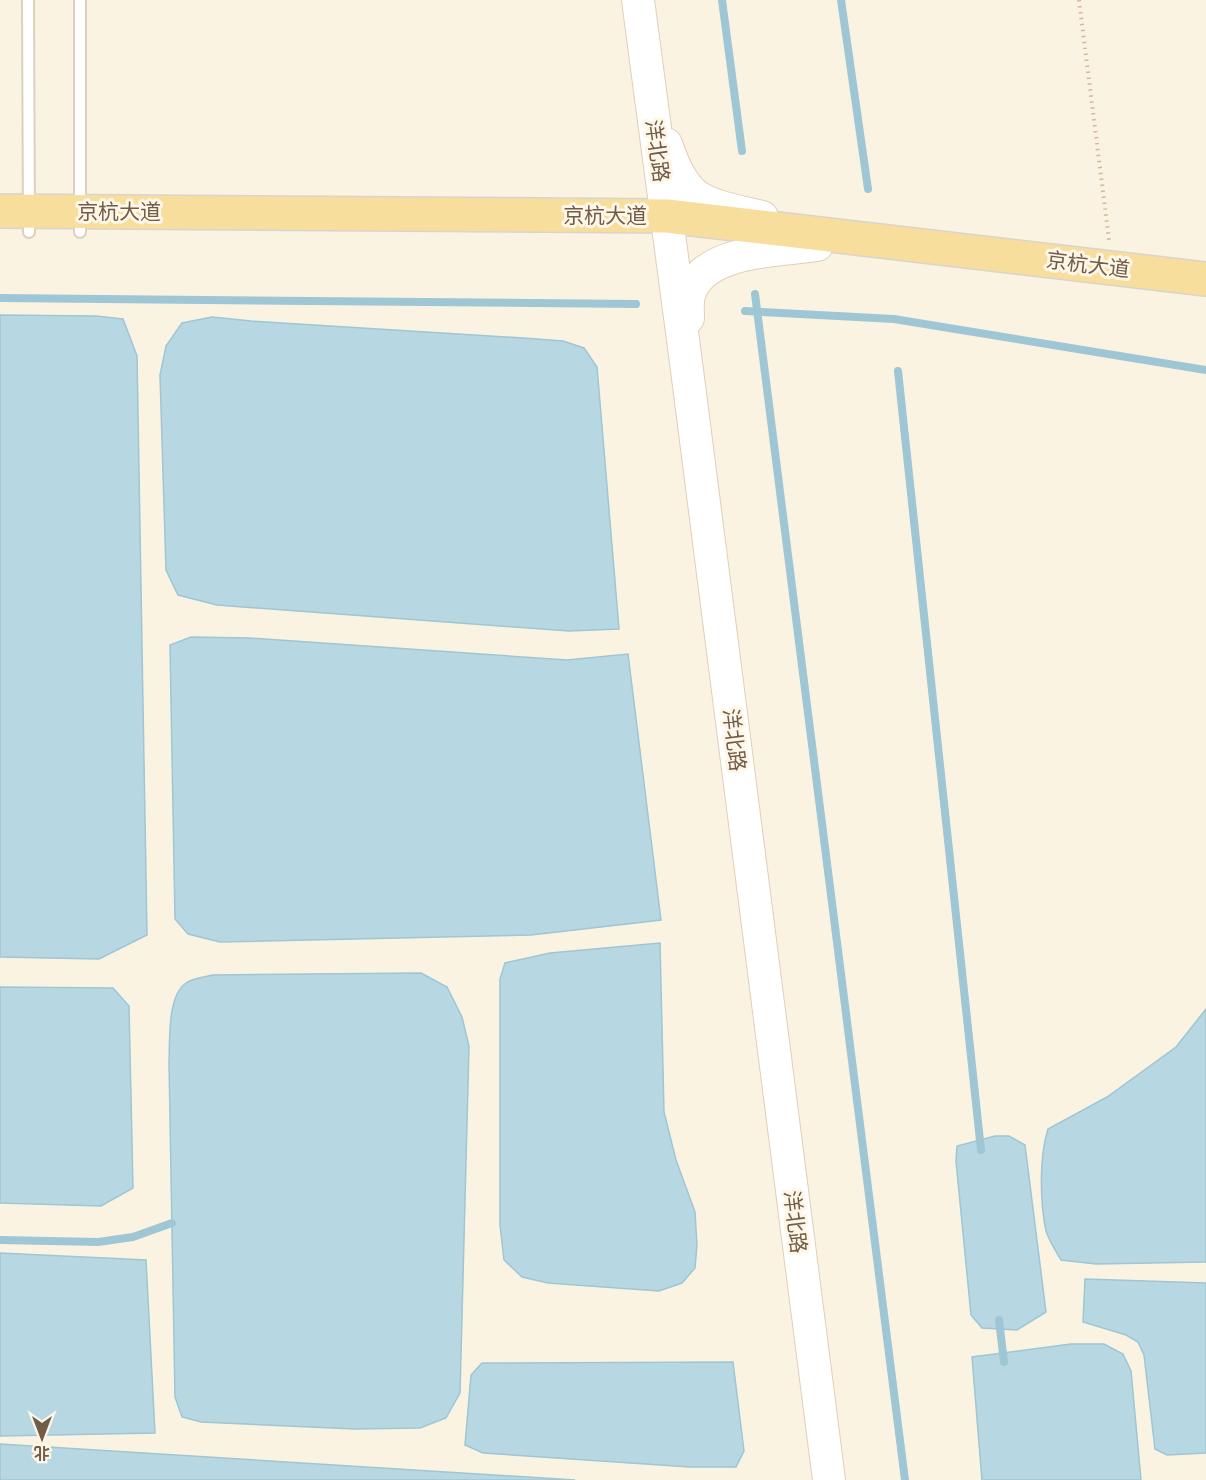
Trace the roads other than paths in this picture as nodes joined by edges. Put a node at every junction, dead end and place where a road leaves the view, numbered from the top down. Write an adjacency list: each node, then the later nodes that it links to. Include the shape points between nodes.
1 (28, 0): 5 (lane)
2 (80, 0): 6 (lane)
3 (638, 0): 4 (main road, 洋北路)
4 (647, 80): 7 (main road, 洋北路); 8 (main road, via 671,160 698,197)
5 (15, 222): 6 (main road, 京杭大道)
6 (80, 222): 7 (main road, 京杭大道)
7 (668, 223): 8 (main road, 京杭大道); 11 (main road, 洋北路)
8 (819, 240): 9 (main road, 京杭大道); 10 (main road, 京杭大道); 11 (main road, via 734,257 702,273 688,296)
9 (1206, 279)
10 (1206, 292)
11 (687, 370): 12 (main road, 洋北路)
12 (829, 1480)

